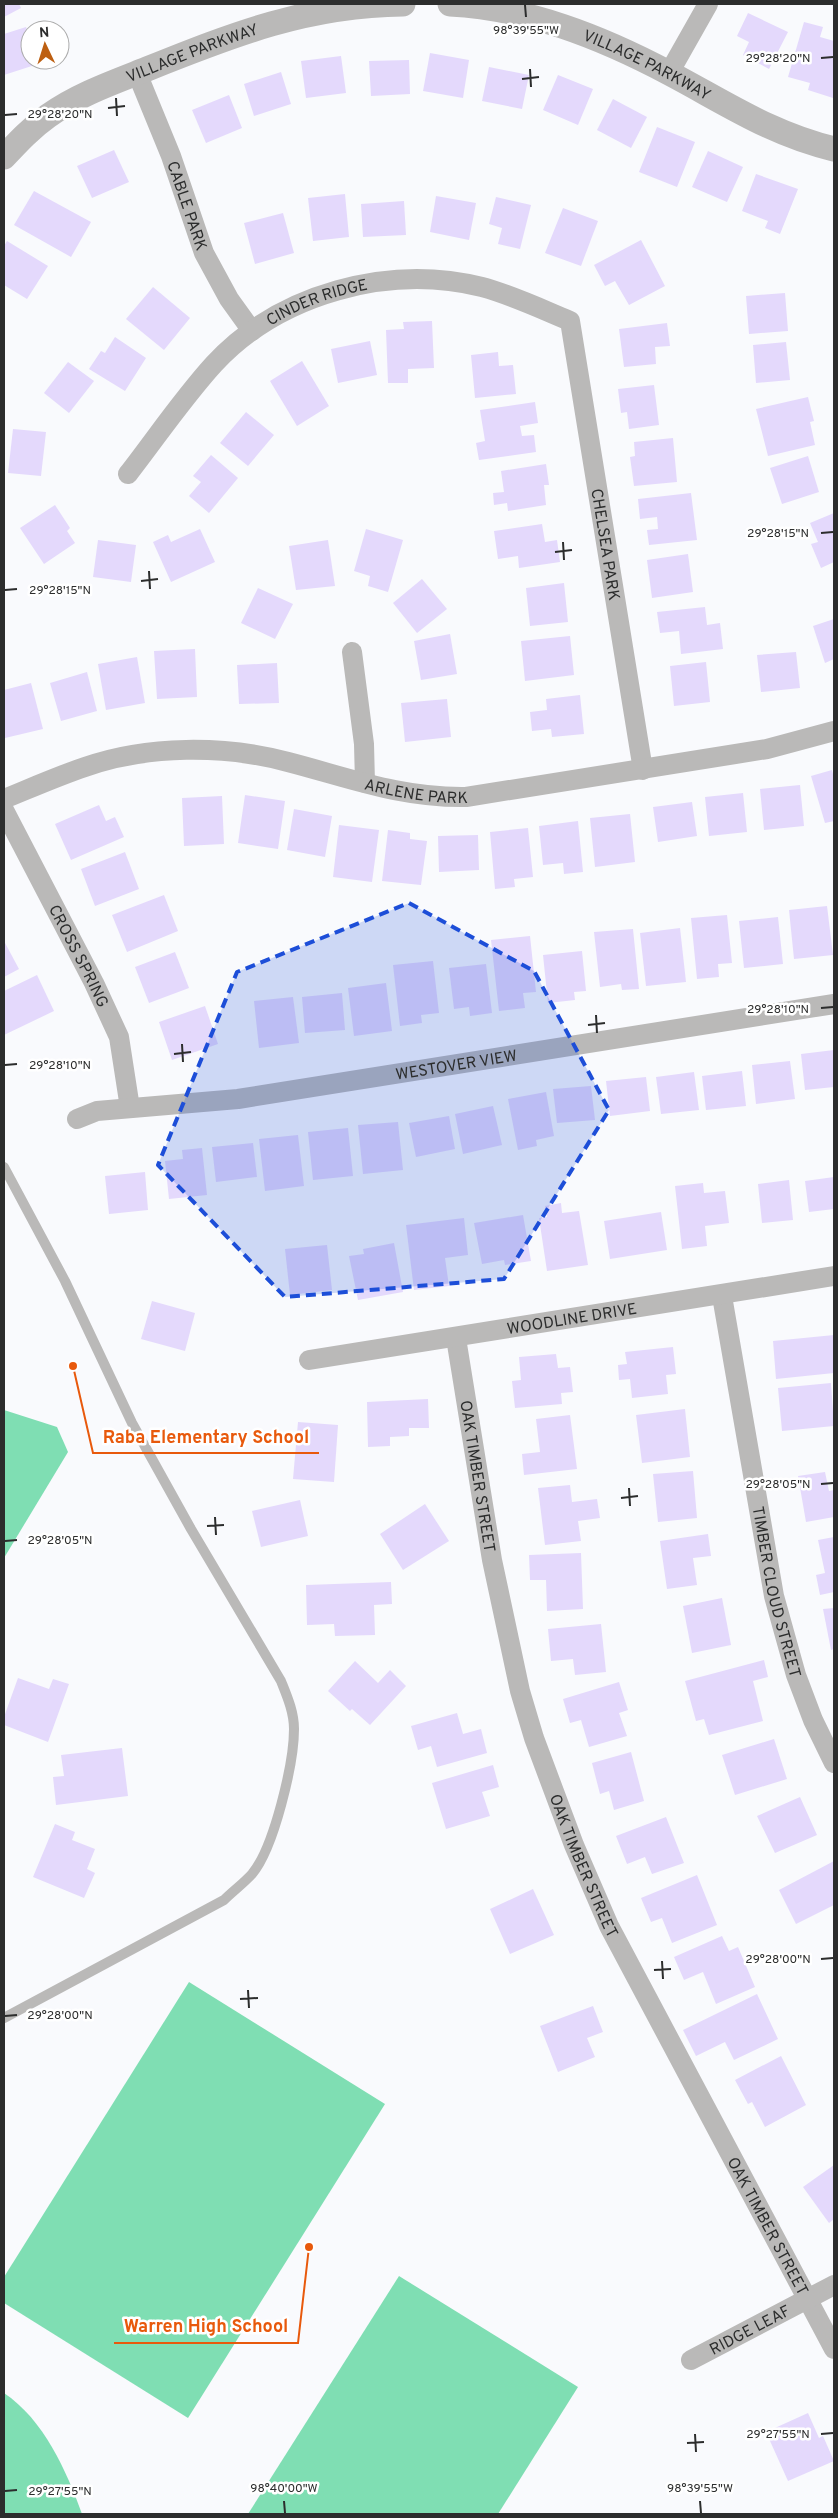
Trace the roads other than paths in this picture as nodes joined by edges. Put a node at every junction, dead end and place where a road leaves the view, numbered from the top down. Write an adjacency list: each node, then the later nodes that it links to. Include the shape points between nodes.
1 (403, 4): 4 (street, VILLAGE PARKWAY, via 341,9 284,19 232,35)
2 (450, 4): 5 (street, VILLAGE PARKWAY, via 500,10 553,22 604,41)
3 (708, 4): 5 (street)
4 (137, 73): 7 (street, VILLAGE PARKWAY, via 70,102 49,115); 9 (street, CABLE PARK, via 171,156 204,253 229,299)
5 (670, 73): 6 (street, VILLAGE PARKWAY, via 779,133)
6 (834, 150)
7 (4, 157)
8 (570, 321): 9 (street, CINDER RIDGE, via 481,287 442,281 394,280 336,291 308,301); 13 (street, CHELSEA PARK)
9 (252, 331): 10 (street, CINDER RIDGE, via 214,364)
10 (128, 474)
11 (352, 652): 14 (street, via 364,744)
12 (834, 731): 13 (street, ARLENE PARK, via 767,749)
13 (643, 770): 14 (street, ARLENE PARK, via 466,798 404,794)
14 (365, 783): 15 (street, ARLENE PARK, via 258,755 183,751 124,757 86,766)
15 (4, 799)
16 (4, 810): 18 (street, CROSS SPRING, via 120,1037)
17 (834, 1004): 18 (street, WESTOVER VIEW, via 238,1099)
18 (130, 1108): 19 (street, WESTOVER VIEW, via 96,1112)
19 (77, 1119)
20 (4, 1167): 26 (lane, via 65,1281 132,1423 281,1681 290,1702 294,1727 288,1779 271,1837 253,1873 224,1900)
21 (834, 1276): 22 (street, WOODLINE DRIVE)
22 (722, 1296): 23 (street, WOODLINE DRIVE); 25 (street, TIMBER CLOUD STREET, via 774,1596 796,1675)
23 (456, 1338): 24 (street, WOODLINE DRIVE); 28 (street, OAK TIMBER STREET, via 492,1560 520,1691 534,1738 609,1926)
24 (309, 1360)
25 (834, 1763)
26 (4, 2018)
27 (834, 2285): 28 (street, RIDGE LEAF)
28 (808, 2299): 29 (street, OAK TIMBER STREET); 30 (street, RIDGE LEAF)
29 (834, 2349)
30 (691, 2360)

